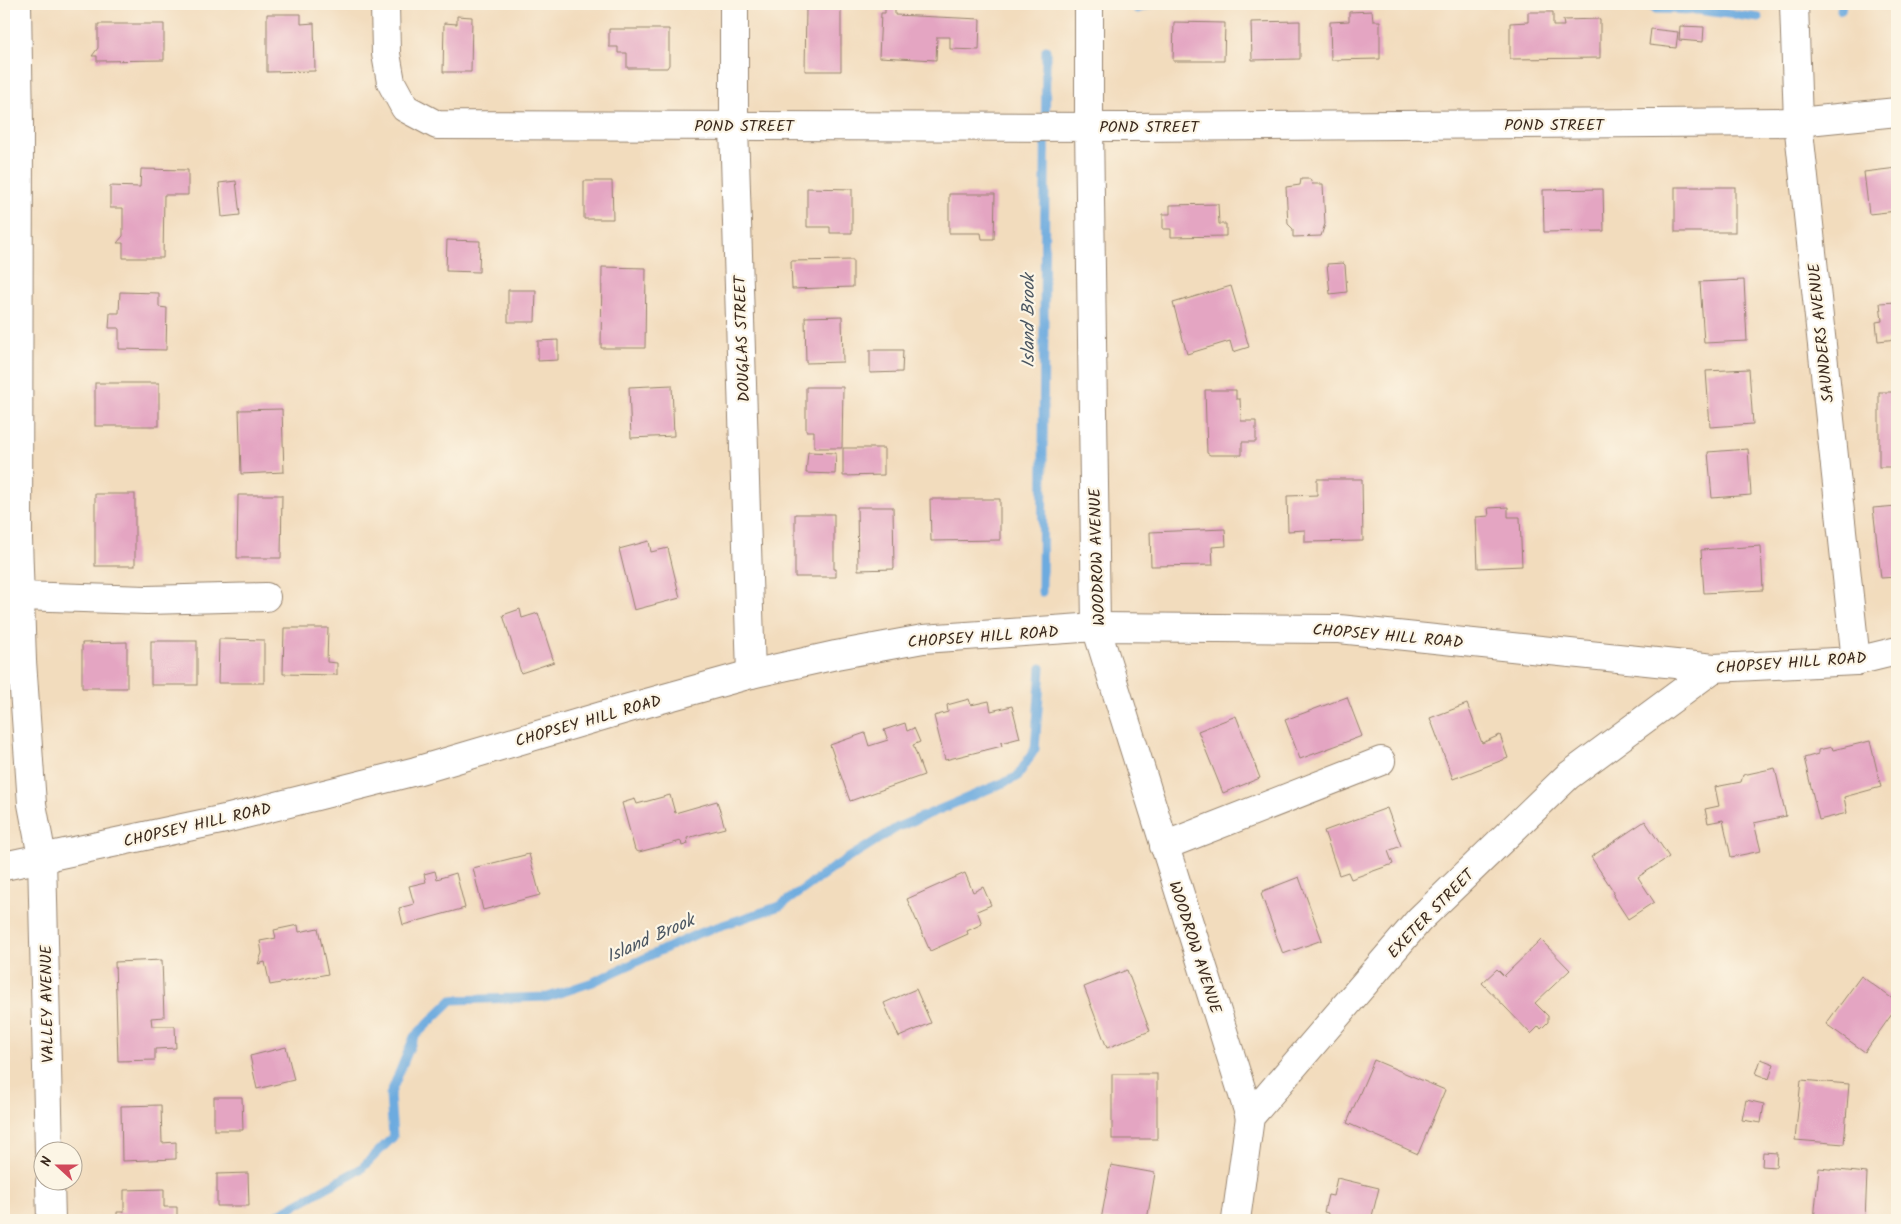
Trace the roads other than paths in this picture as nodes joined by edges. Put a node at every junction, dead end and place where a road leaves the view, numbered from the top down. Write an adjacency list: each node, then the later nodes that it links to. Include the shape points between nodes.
1 (17, 4): 8 (street, VALLEY AVENUE)
2 (385, 4): 9 (street, POND STREET, via 386,54 391,82 405,108 437,125)
3 (734, 4): 9 (street, DOUGLAS STREET)
4 (1089, 4): 10 (street, WOODROW AVENUE)
5 (1794, 9): 7 (street, SAUNDERS AVENUE)
6 (1897, 112): 7 (street, POND STREET)
7 (1798, 122): 10 (street, POND STREET); 15 (street, SAUNDERS AVENUE)
8 (12, 124): 11 (street, VALLEY AVENUE)
9 (734, 126): 10 (street, POND STREET); 17 (street, DOUGLAS STREET)
10 (1089, 126): 13 (street, WOODROW AVENUE)
11 (19, 596): 12 (street, via 148,600); 20 (street, VALLEY AVENUE, via 32,804)
12 (266, 597)
13 (1096, 627): 16 (street, CHOPSEY HILL ROAD, via 1339,629); 17 (street, CHOPSEY HILL ROAD, via 923,639); 19 (street, WOODROW AVENUE)
14 (1897, 651): 15 (street, CHOPSEY HILL ROAD)
15 (1856, 661): 16 (street, CHOPSEY HILL ROAD)
16 (1714, 668): 22 (street, EXETER STREET, via 1568,776 1418,920)
17 (751, 674): 20 (street, CHOPSEY HILL ROAD, via 416,771 225,819)
18 (1381, 761): 19 (street)
19 (1164, 846): 22 (street, WOODROW AVENUE)
20 (42, 857): 21 (street, CHOPSEY HILL ROAD); 23 (street, VALLEY AVENUE)
21 (4, 866)
22 (1250, 1117): 26 (street)
23 (49, 1142)
24 (50, 1192): 25 (street)
25 (51, 1220)
26 (1236, 1220)

